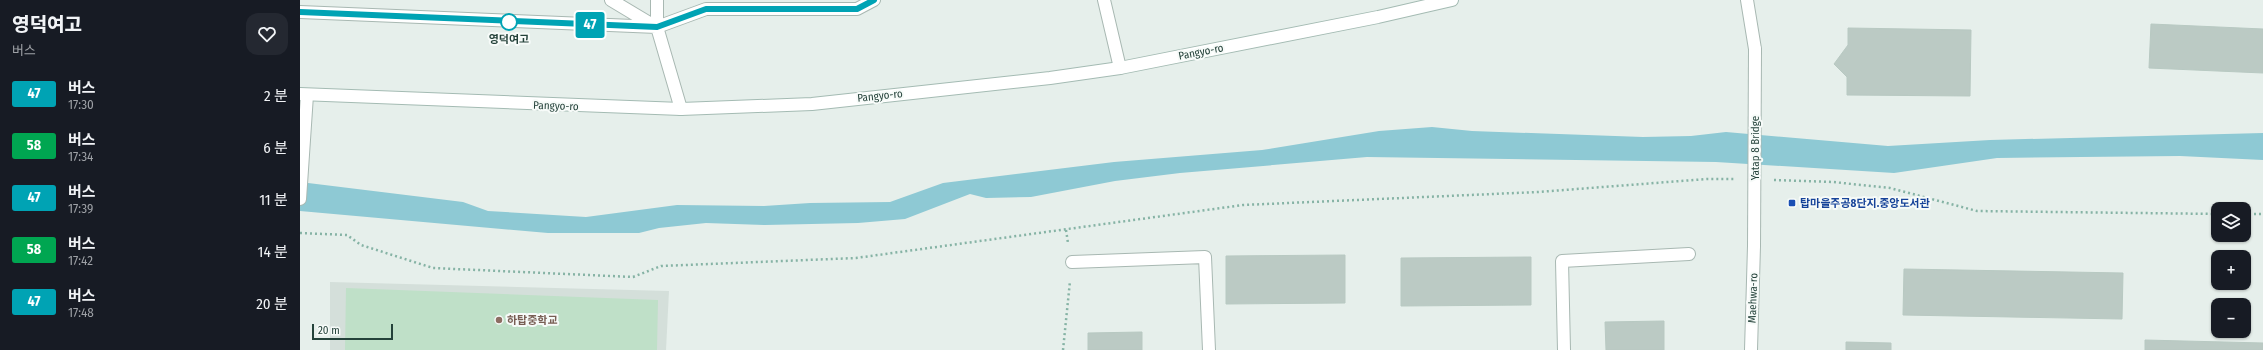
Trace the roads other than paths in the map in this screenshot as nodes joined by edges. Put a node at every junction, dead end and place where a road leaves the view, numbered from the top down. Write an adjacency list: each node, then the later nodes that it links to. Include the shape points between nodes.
1 (611, 0): 8 (main road)
2 (657, 0): 8 (main road)
3 (874, 0): 8 (main road, via 857,9 706,9)
4 (1104, 0): 9 (main road)
5 (1452, 0): 9 (main road, Pangyo-ro)
6 (1747, 0): 13 (main road, Yatap 8 Bridge, bridge, via 1755,49)
7 (300, 12): 8 (main road)
8 (657, 27): 11 (main road)
9 (1120, 68): 11 (main road, Pangyo-ro, via 812,104)
10 (304, 94): 11 (main road, Pangyo-ro); 12 (main road)
11 (681, 110)
12 (300, 199)
13 (1754, 246): 18 (main road, Maehwa-ro)
14 (1688, 254): 17 (main road, via 1562,261)
15 (1072, 262): 16 (main road, via 1205,257)
16 (1208, 350)
17 (1564, 350)
18 (1751, 350)

